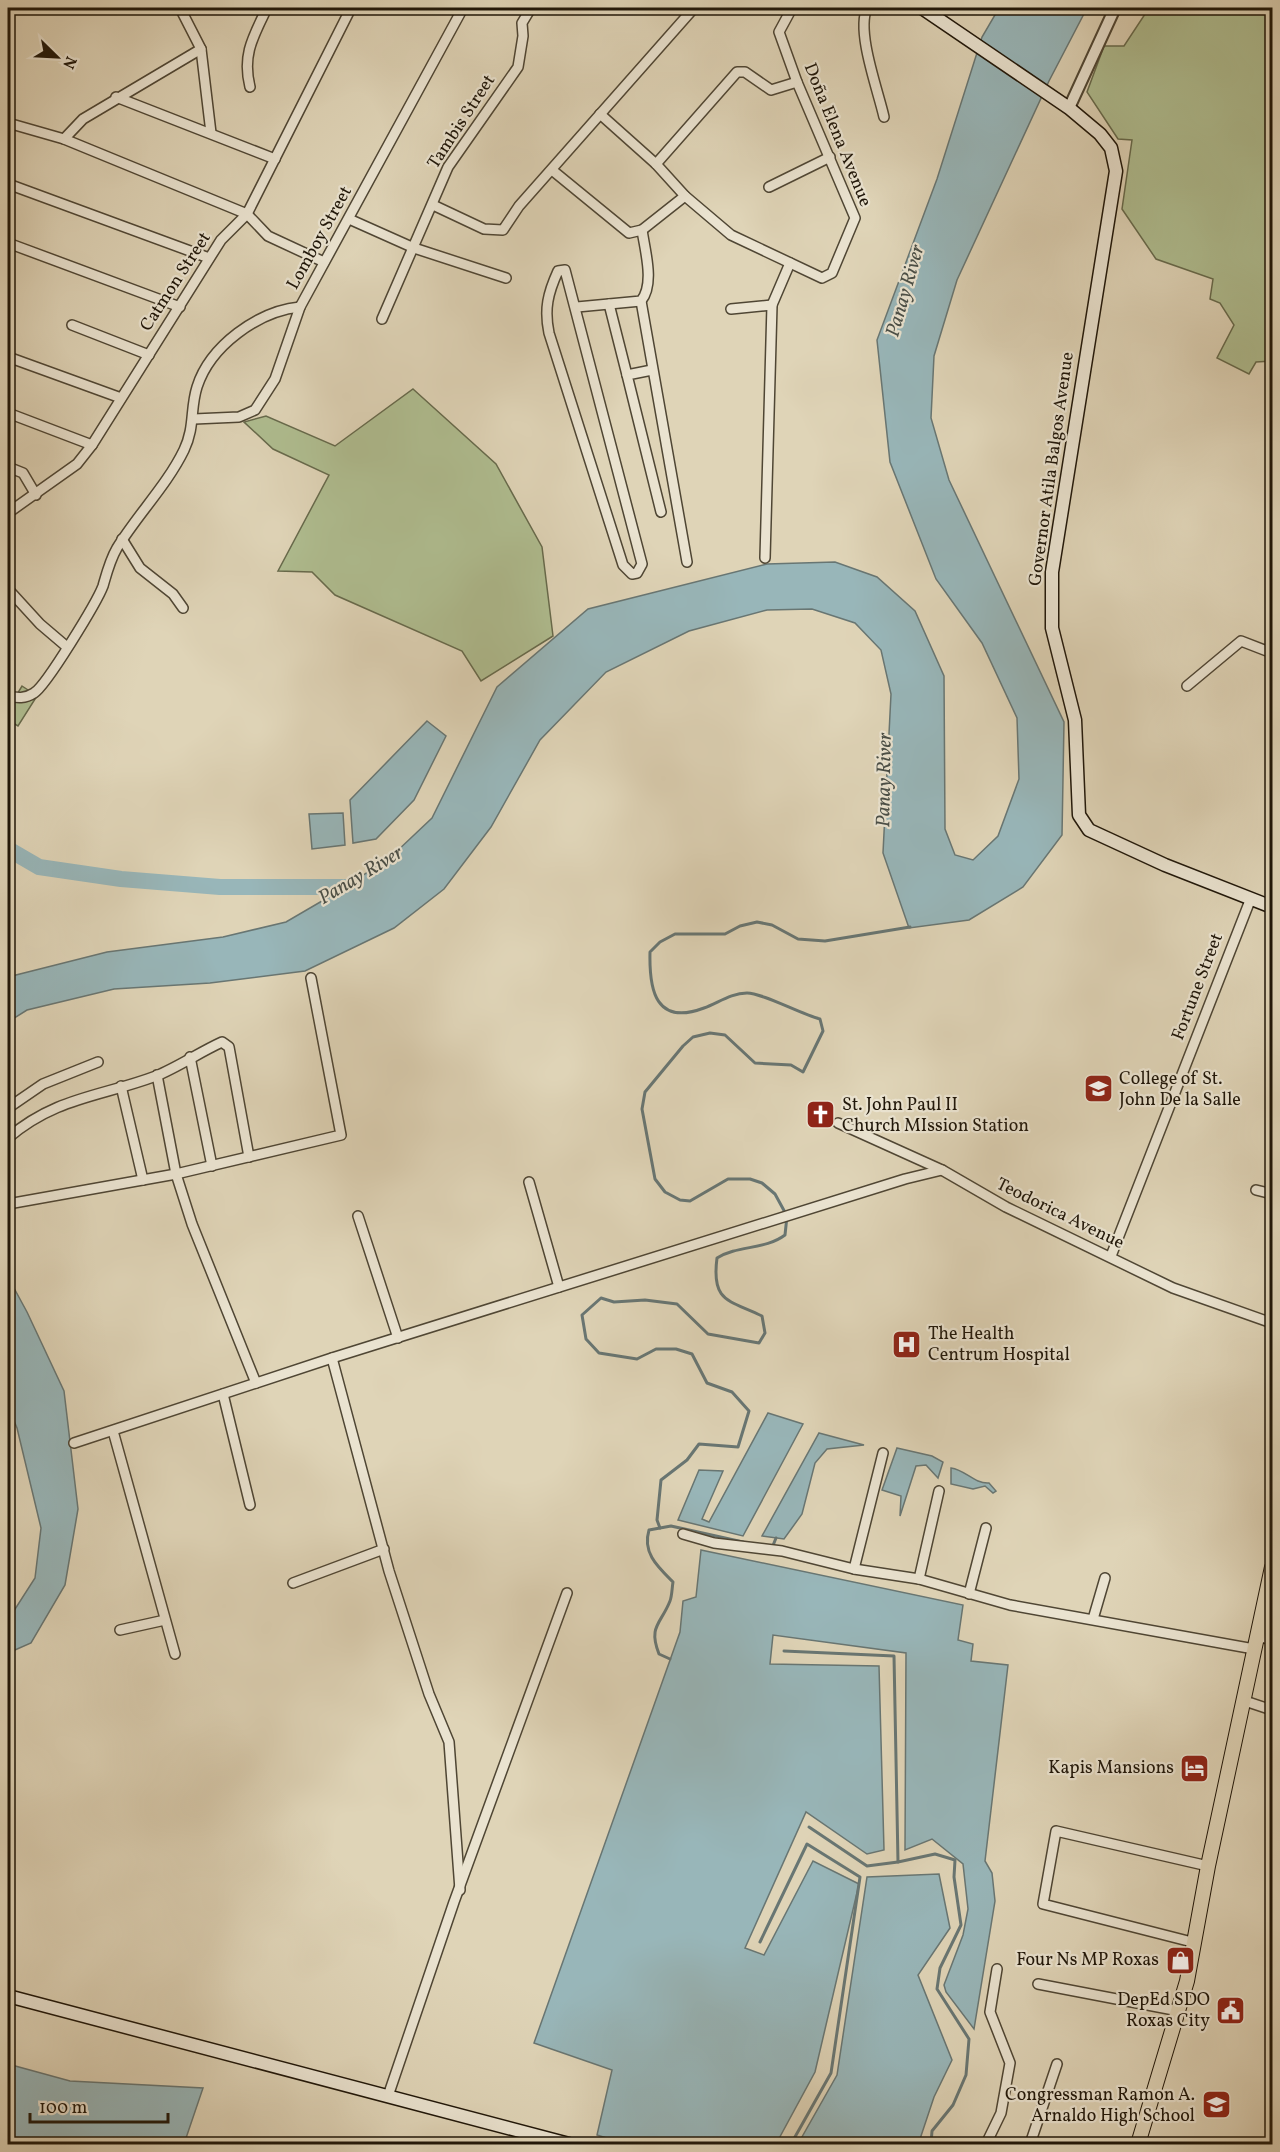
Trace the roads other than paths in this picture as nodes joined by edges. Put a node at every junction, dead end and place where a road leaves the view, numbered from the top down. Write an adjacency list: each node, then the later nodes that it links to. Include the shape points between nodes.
1 (180, 8): 11 (street)
2 (267, 8): 13 (street, via 245,67)
3 (351, 8): 22 (street, Catmon Street)
4 (463, 8): 30 (street, Lomboy Street)
5 (531, 8): 28 (street, Tambis Street, via 522,23 518,68 448,167)
6 (694, 8): 16 (street)
7 (792, 8): 12 (street, Doña Elena Avenue, via 779,32)
8 (867, 8): 17 (street, via 863,16 867,48)
9 (922, 8): 15 (main road, Governor Atila Balgos Avenue)
10 (1115, 8): 15 (street)
11 (201, 49): 14 (street); 19 (street)
12 (797, 82): 21 (street, Doña Elena Avenue); 23 (street, via 771,90 745,72 737,72)
13 (250, 87)
14 (116, 97): 19 (street); 20 (street, via 83,118)
15 (1069, 108): 70 (main road, Governor Atila Balgos Avenue, via 1111,148 1116,171 1052,572 1052,628 1076,720 1079,814 1089,830 1104,839)
16 (600, 114): 23 (street, Doña Elena Avenue); 24 (street)
17 (884, 117)
18 (8, 123): 20 (street)
19 (211, 133): 22 (street)
20 (64, 139): 29 (street)
21 (830, 157): 26 (street); 36 (street, Doña Elena Avenue, via 855,218 827,277)
22 (275, 159): 29 (street, Catmon Street)
23 (656, 164): 27 (street, Doña Elena Avenue)
24 (552, 170): 28 (street, via 519,206 503,231 484,229); 31 (street, via 629,233)
25 (8, 184): 34 (street)
26 (769, 187)
27 (685, 196): 31 (street); 36 (street, Doña Elena Avenue, via 731,235)
28 (433, 205): 33 (street, Tambis Street)
29 (247, 213): 34 (street, Catmon Street); 35 (street, via 267,236)
30 (349, 219): 33 (street); 35 (street, Lomboy Street)
31 (642, 230): 38 (street, via 648,283)
32 (8, 243): 41 (street)
33 (414, 248): 37 (street); 45 (street, Tambis Street)
34 (209, 258): 41 (street, Catmon Street)
35 (324, 262): 42 (street, Lomboy Street)
36 (790, 263): 40 (street)
37 (506, 278)
38 (641, 301): 39 (street); 49 (street)
39 (609, 304): 43 (street); 50 (street)
40 (772, 305): 44 (street); 62 (street)
41 (180, 307): 47 (street, Catmon Street)
42 (300, 307): 53 (street, Lomboy Street, via 266,316 220,348 197,387); 53 (street, via 275,379 255,410 239,417)
43 (577, 307): 43 (street, via 566,270 558,272 546,301 549,333 623,565 632,574 637,573 642,564)
44 (731, 309)
45 (382, 319)
46 (72, 325): 47 (street)
47 (149, 354): 51 (street, Catmon Street)
48 (8, 357): 51 (street)
49 (652, 370): 50 (street); 55 (street)
50 (627, 375): 57 (street)
51 (121, 398): 54 (street, Catmon Street)
52 (8, 413): 54 (street)
53 (194, 419): 61 (street, Lomboy Street, via 176,465)
54 (92, 445): 58 (street, Catmon Street, via 77,464)
55 (668, 465): 57 (street); 63 (street)
56 (8, 467): 58 (street, via 23,473)
57 (651, 468): 59 (street)
58 (36, 495): 60 (street, Catmon Street)
59 (661, 512)
60 (8, 513)
61 (122, 539): 65 (street, via 140,568 173,594); 66 (street, Lomboy Street, via 86,620)
62 (765, 558)
63 (687, 562)
64 (8, 589): 66 (street)
65 (183, 608)
66 (67, 647): 69 (street, Lomboy Street, via 36,693 20,698)
67 (1272, 653): 68 (street, via 1241,641)
68 (1187, 686)
69 (8, 696)
70 (1251, 898): 71 (main road, Governor Atila Balgos Avenue); 90 (street, Fortune Street)
71 (1272, 907)
72 (311, 978): 80 (street, via 341,1135)
73 (190, 1057): 75 (street); 80 (street, via 222,1042 229,1047); 81 (street)
74 (98, 1062): 77 (street, via 43,1084)
75 (157, 1076): 76 (street); 83 (street)
76 (121, 1086): 79 (street, via 44,1112); 84 (street)
77 (8, 1108)
78 (838, 1124): 82 (street, Teodorica Avenue)
79 (8, 1138)
80 (249, 1157): 81 (street)
81 (212, 1166): 83 (street)
82 (942, 1170): 90 (street, Teodorica Avenue, via 1006,1207); 91 (street)
83 (176, 1174): 84 (street); 95 (street)
84 (143, 1180): 88 (street)
85 (529, 1182): 91 (street)
86 (1256, 1190): 87 (street)
87 (1272, 1194)
88 (8, 1204)
89 (358, 1216): 93 (street)
90 (1111, 1256): 92 (street, Teodorica Avenue, via 1173,1288)
91 (559, 1287): 93 (street)
92 (1272, 1323)
93 (398, 1338): 94 (street)
94 (332, 1358): 95 (street); 104 (street)
95 (256, 1383): 96 (street)
96 (223, 1394): 97 (street); 101 (street)
97 (113, 1431): 98 (street); 113 (street)
98 (74, 1443)
99 (883, 1453): 106 (street)
100 (939, 1491): 108 (street)
101 (250, 1505)
102 (986, 1528): 111 (street)
103 (683, 1534): 106 (street, via 714,1543 782,1551)
104 (384, 1548): 109 (street); 121 (street, via 429,1694 449,1742)
105 (1272, 1568): 116 (main road)
106 (854, 1569): 108 (street)
107 (1105, 1578): 112 (street)
108 (919, 1579): 111 (street)
109 (293, 1583)
110 (567, 1593): 121 (street)
111 (969, 1594): 112 (street)
112 (1094, 1619): 116 (street)
113 (165, 1620): 114 (street); 117 (street)
114 (120, 1630)
115 (1272, 1640): 116 (street)
116 (1256, 1643): 118 (main road)
117 (175, 1654)
118 (1242, 1700): 119 (street); 120 (main road)
119 (1272, 1710)
120 (1208, 1866): 122 (main road); 122 (street, via 1056,1831 1043,1904)
121 (460, 1890): 128 (street)
122 (1192, 1941): 126 (main road)
123 (997, 1969): 130 (street, via 990,2012 1010,2063 1001,2113)
124 (1038, 1984): 126 (street)
125 (8, 1996): 128 (main road)
126 (1179, 2012): 132 (main road)
127 (1057, 2064): 131 (street)
128 (388, 2096): 129 (main road)
129 (569, 2145)
130 (986, 2145)
131 (1030, 2145)
132 (1138, 2145)

